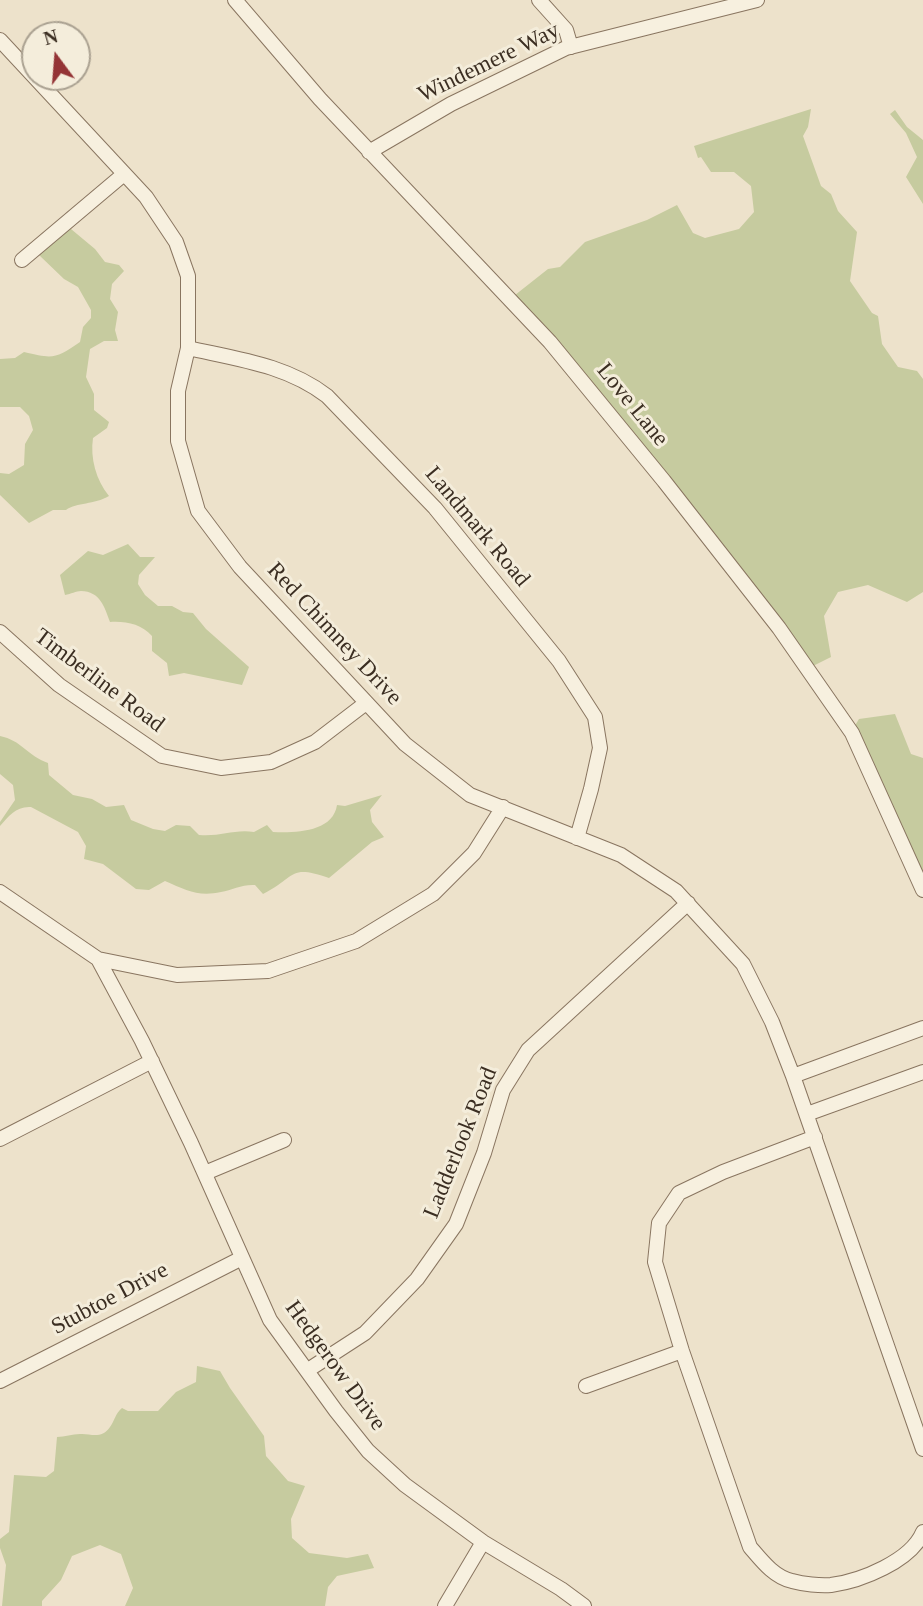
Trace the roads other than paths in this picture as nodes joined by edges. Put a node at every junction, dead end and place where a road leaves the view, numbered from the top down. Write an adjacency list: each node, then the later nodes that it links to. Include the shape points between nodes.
1 (235, 0): 7 (street, Love Lane)
2 (539, 0): 6 (street, via 566,30)
3 (757, 0): 4 (street, Windemere Way)
4 (736, 2): 6 (street, Windemere Way)
5 (0, 40): 8 (street, Red Chimney Drive)
6 (571, 47): 7 (street, Windemere Way, via 451,104)
7 (369, 152): 15 (street, Love Lane, via 550,342 779,628 852,733)
8 (124, 174): 9 (street); 10 (street, Red Chimney Drive, via 146,197 176,242 188,276)
9 (22, 260)
10 (188, 348): 12 (street, Red Chimney Drive, via 178,391 178,440 198,511 240,567); 14 (street, Landmark Road, via 270,366 308,381 327,396 435,508 559,661 595,717 600,748)
11 (0, 632): 12 (street, Timberline Road, via 59,685 162,756 221,768 271,762 315,743)
12 (366, 703): 13 (street, Red Chimney Drive, via 405,744 470,794)
13 (503, 807): 14 (street, Red Chimney Drive); 18 (street, via 474,853 433,894 356,941 268,971 177,975)
14 (577, 838): 17 (street, Red Chimney Drive, via 621,855)
15 (923, 890)
16 (0, 892): 18 (street)
17 (688, 903): 22 (street, Red Chimney Drive, via 743,964); 30 (street, Ladderlook Road, via 528,1050 503,1090 456,1224 417,1279 365,1333)
18 (98, 959): 20 (street, Hedgerow Drive)
19 (923, 1028): 22 (street)
20 (152, 1061): 25 (street); 27 (street, Hedgerow Drive)
21 (923, 1072): 23 (street)
22 (793, 1076): 23 (street, Red Chimney Drive)
23 (807, 1114): 24 (street, Red Chimney Drive)
24 (815, 1137): 29 (street, via 679,1193 659,1223 655,1262); 33 (street, Red Chimney Drive)
25 (0, 1139)
26 (284, 1140): 27 (street)
27 (205, 1174): 28 (street, Hedgerow Drive)
28 (242, 1258): 30 (street, Hedgerow Drive, via 271,1320); 31 (street, Stubtoe Drive)
29 (682, 1351): 32 (street); 34 (street, via 750,1547 767,1567 790,1581 829,1585 879,1570 902,1557)
30 (308, 1370): 35 (street, Hedgerow Drive, via 368,1451 405,1485)
31 (0, 1381)
32 (586, 1386)
33 (923, 1448)
34 (923, 1532)
35 (484, 1542): 36 (street); 37 (street, Hedgerow Drive)
36 (445, 1606)
37 (584, 1606)

